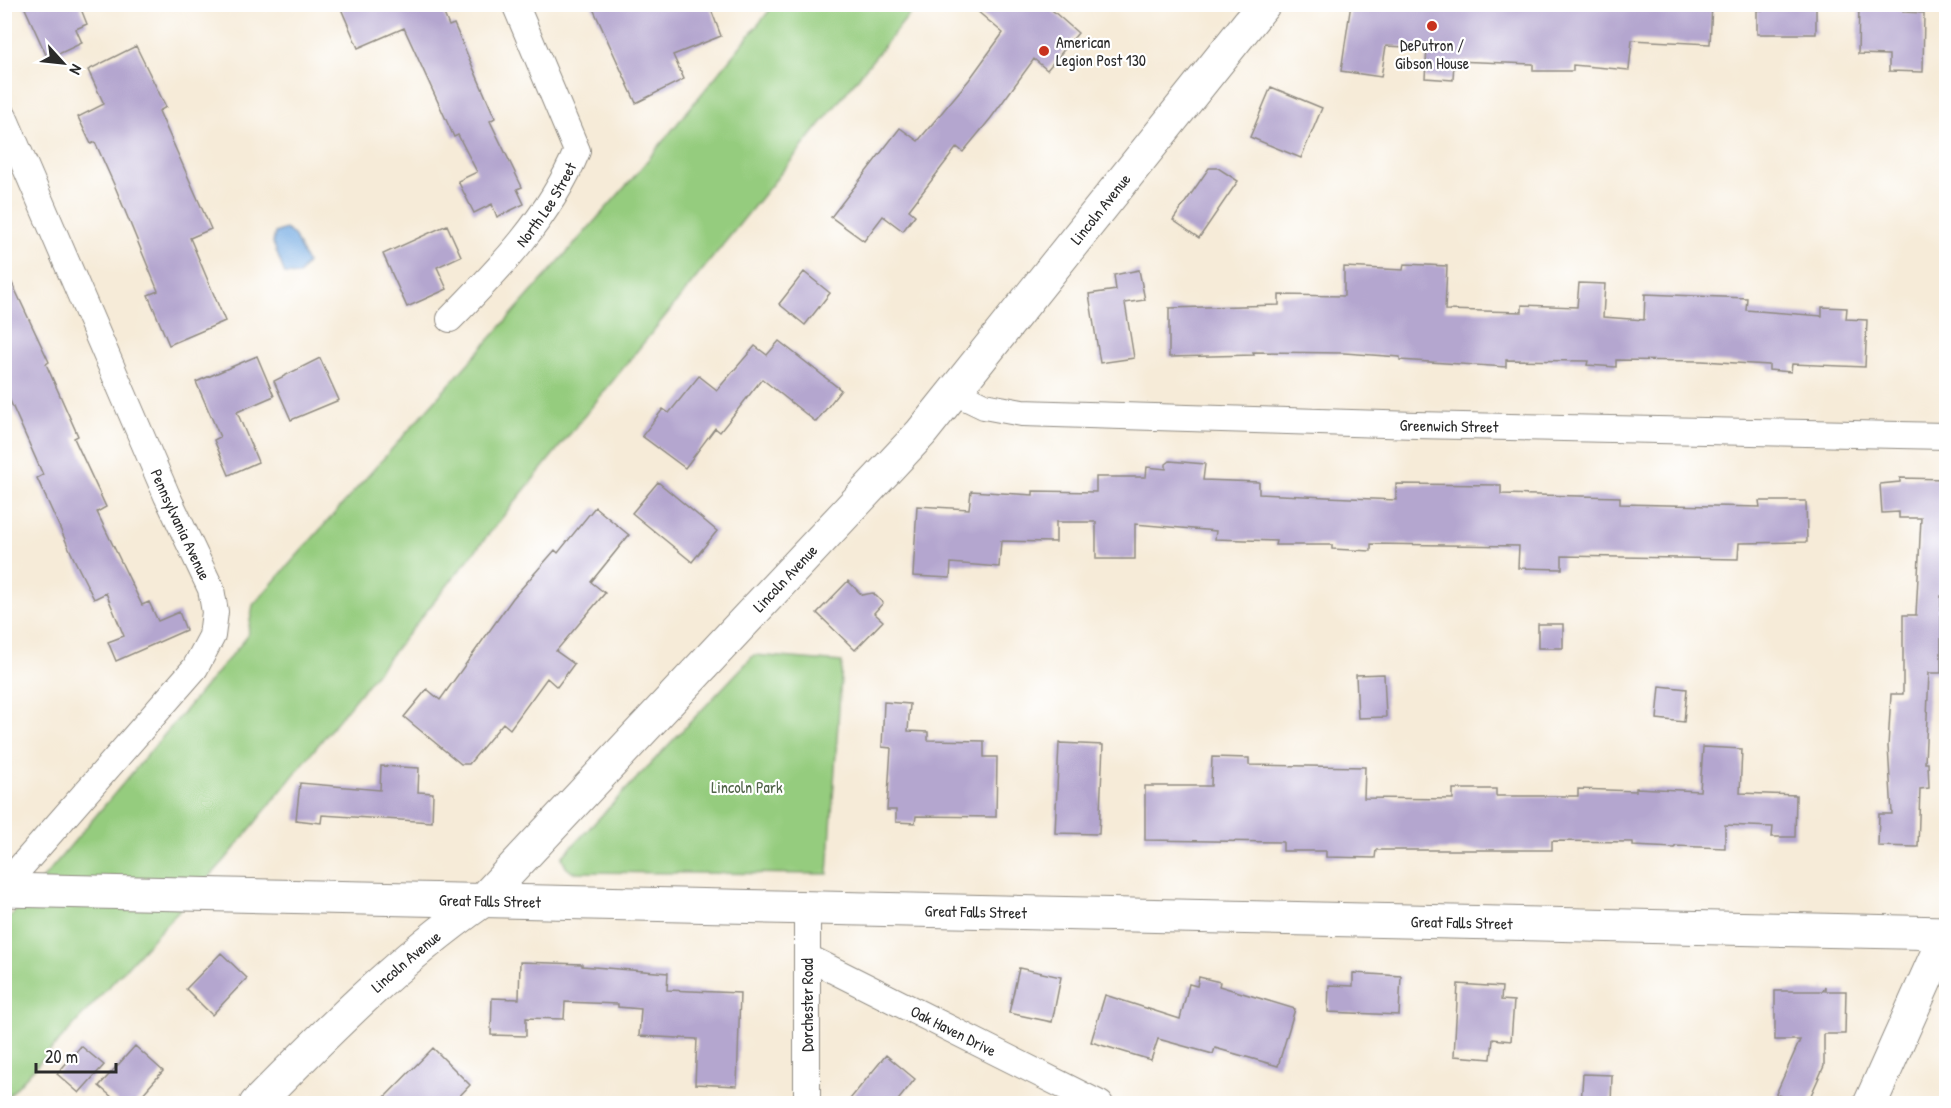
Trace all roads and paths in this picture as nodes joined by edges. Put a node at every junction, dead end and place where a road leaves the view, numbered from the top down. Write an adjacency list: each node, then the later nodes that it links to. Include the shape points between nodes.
1 (515, 4): 4 (street, North Lee Street, via 578,151 564,184 516,251)
2 (1264, 4): 5 (main road, Lincoln Avenue)
3 (4, 117): 7 (street, Pennsylvania Avenue, via 211,589 215,612 212,636 195,668)
4 (450, 320)
5 (955, 392): 6 (street, Greenwich Street, via 984,406 1034,414); 8 (main road, Lincoln Avenue, via 845,515)
6 (1947, 436)
7 (4, 888): 8 (main road, Great Falls Street)
8 (481, 902): 9 (main road, Great Falls Street); 12 (main road, Lincoln Avenue, via 434,935 374,988)
9 (807, 906): 10 (main road, Great Falls Street); 11 (street, Dorchester Road)
10 (1947, 933): 15 (main road)
11 (807, 957): 13 (street, Dorchester Road); 14 (street, Oak Haven Drive)
12 (256, 1104)
13 (807, 1104)
14 (1100, 1104)
15 (1870, 1104)

